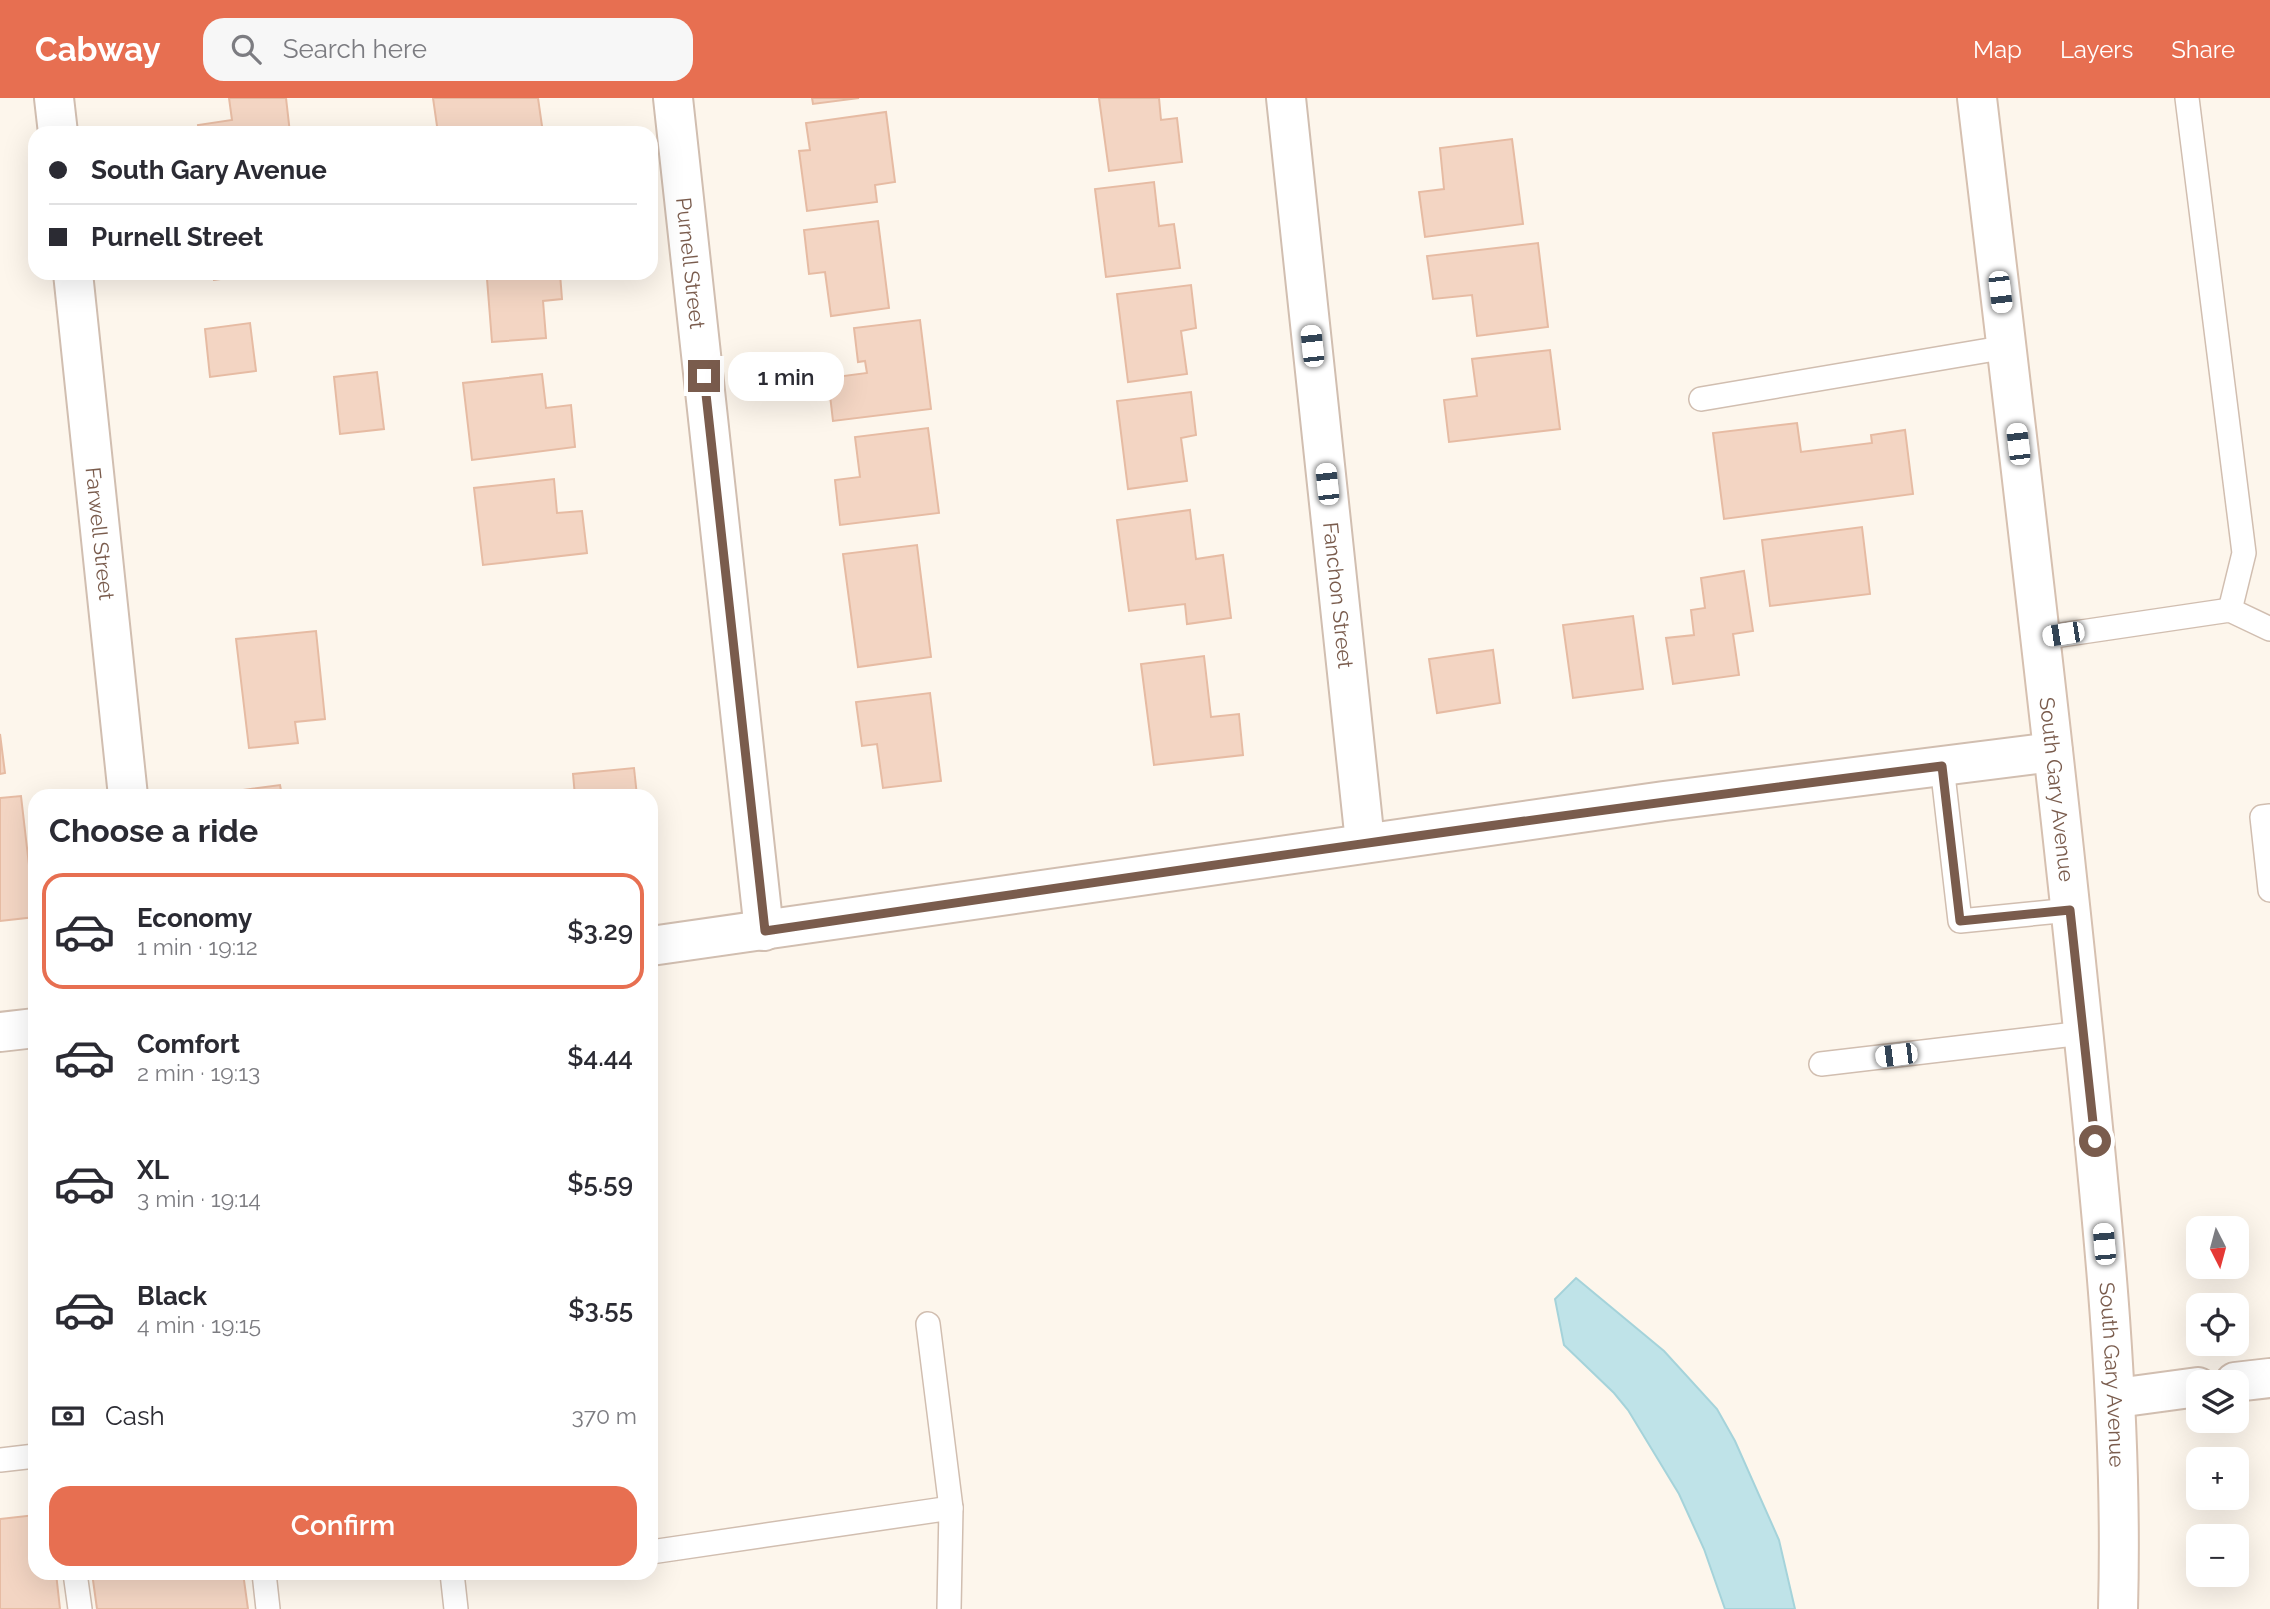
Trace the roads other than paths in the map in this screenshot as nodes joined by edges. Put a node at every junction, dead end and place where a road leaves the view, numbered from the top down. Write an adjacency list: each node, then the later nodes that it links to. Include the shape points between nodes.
1 (54, 98): 6 (street)
2 (673, 98): 20 (street, Purnell Street)
3 (1286, 98): 17 (street, Fanchon Street)
4 (1978, 98): 8 (street, South Gary Avenue)
5 (2187, 98): 10 (lane, via 2244,553)
6 (57, 126)
7 (74, 280): 15 (street, Farwell Street)
8 (2007, 347): 9 (lane); 12 (street, South Gary Avenue)
9 (1701, 399)
10 (2231, 610): 11 (lane); 12 (lane)
11 (2270, 629)
12 (2041, 638): 13 (street, South Gary Avenue)
13 (2053, 752): 14 (street); 19 (street, South Gary Avenue)
14 (1942, 766): 17 (street); 19 (lane, via 1960,921)
15 (127, 789)
16 (2270, 816): 18 (lane, via 2262,817)
17 (1365, 842): 20 (street)
18 (2270, 890)
19 (2070, 910): 24 (street, South Gary Avenue)
20 (765, 931): 21 (street)
21 (658, 945)
22 (28, 1029): 23 (street)
23 (0, 1032)
24 (2083, 1033): 25 (lane); 30 (street, South Gary Avenue)
25 (1821, 1064)
26 (928, 1324): 33 (lane)
27 (2270, 1378): 28 (street)
28 (2249, 1380)
29 (2186, 1389): 30 (street)
30 (2116, 1398): 42 (street, South Gary Avenue)
31 (28, 1457): 32 (lane)
32 (0, 1460)
33 (951, 1508): 34 (lane); 41 (lane)
34 (658, 1551)
35 (76, 1580): 38 (lane)
36 (265, 1580): 39 (lane)
37 (453, 1580): 40 (lane)
38 (80, 1609)
39 (268, 1609)
40 (456, 1609)
41 (949, 1609)
42 (2118, 1609)

